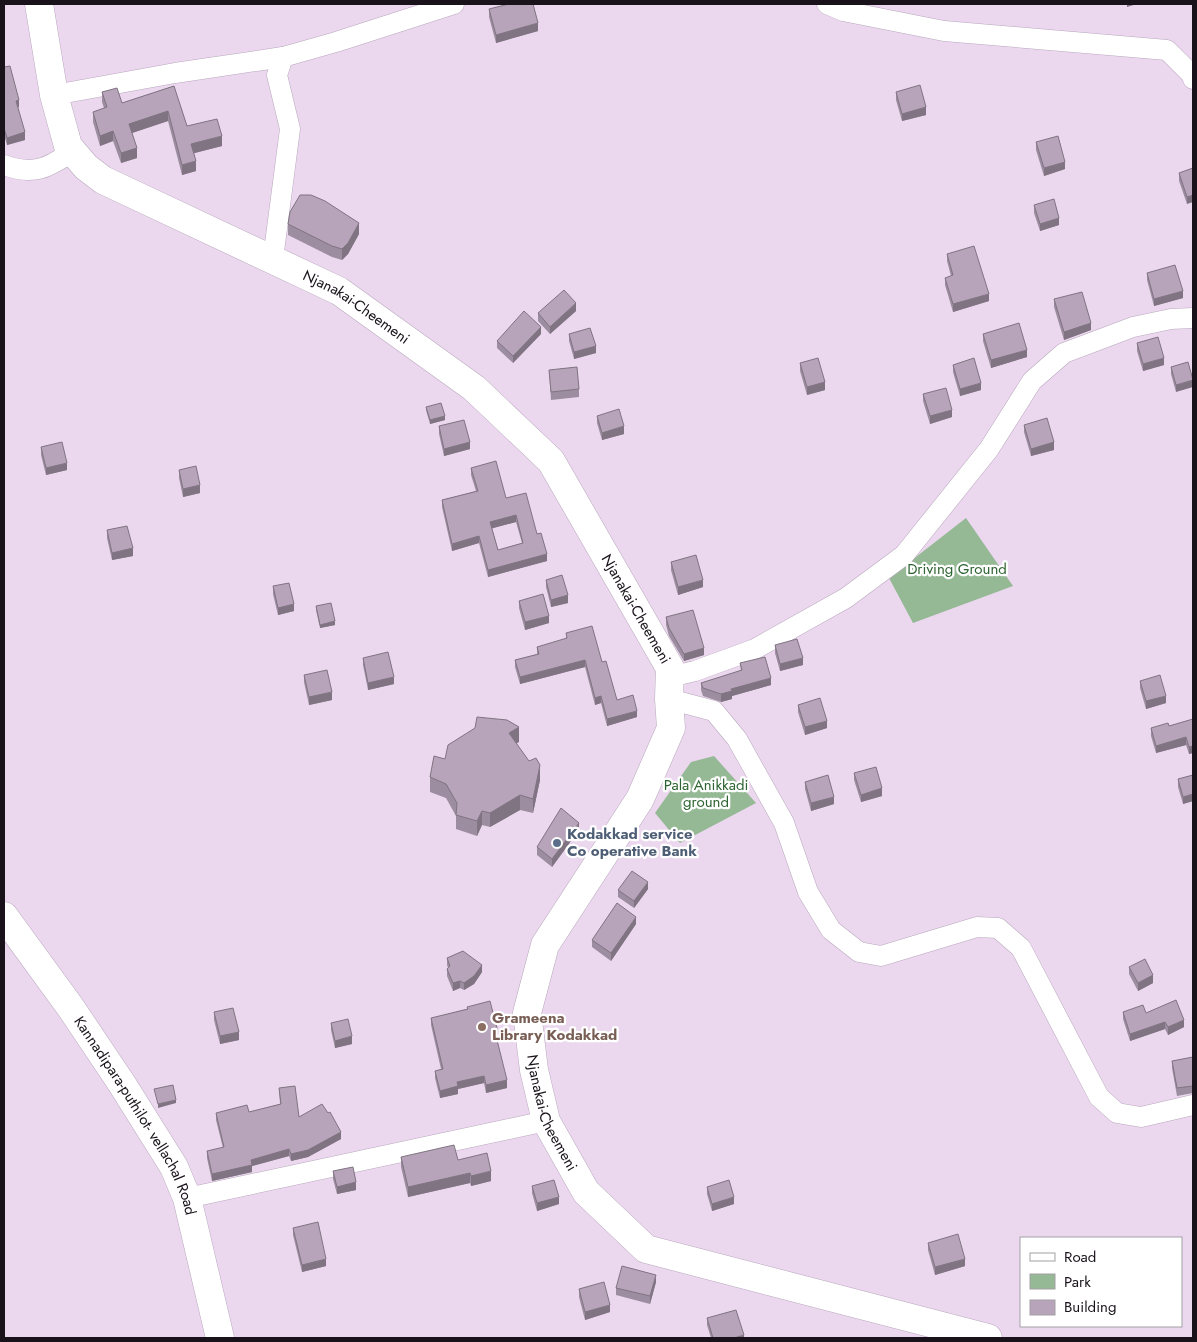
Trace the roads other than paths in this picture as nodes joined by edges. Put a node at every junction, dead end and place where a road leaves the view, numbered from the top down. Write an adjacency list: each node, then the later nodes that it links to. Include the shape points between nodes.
1 (39, 4): 6 (main road, Njanakai-Cheemeni)
2 (454, 4): 4 (street)
3 (827, 4): 5 (street, via 843,11 944,31 1167,50 1192,74)
4 (283, 57): 6 (street); 9 (street, via 277,75 290,129)
5 (1193, 79)
6 (54, 95): 7 (main road, Njanakai-Cheemeni, via 68,146)
7 (73, 151): 8 (street, via 50,166 33,170 17,170); 9 (main road, Njanakai-Cheemeni, via 103,180)
8 (4, 165)
9 (273, 259): 11 (main road, Njanakai-Cheemeni, via 339,291 474,388 551,461 670,668)
10 (1193, 318): 11 (street, via 1133,327 1064,353 1032,381 989,449 904,555 846,598 755,649 695,671)
11 (670, 688): 13 (street, via 714,711 737,739 784,823 808,892 831,930 859,952 881,956 976,926 998,928 1020,948 1099,1097 1117,1113 1141,1117); 14 (main road, Njanakai-Cheemeni, via 672,728 640,799 545,945 526,1013 534,1070)
12 (4, 916): 15 (main road, Kannadipara-puthilot- vellachal Road, via 122,1084 174,1167)
13 (1193, 1105)
14 (546, 1121): 15 (street); 17 (main road, Njanakai-Cheemeni, via 586,1192 646,1249)
15 (187, 1198): 16 (main road, Kannadipara-puthilot- vellachal Road)
16 (220, 1338)
17 (988, 1338)

